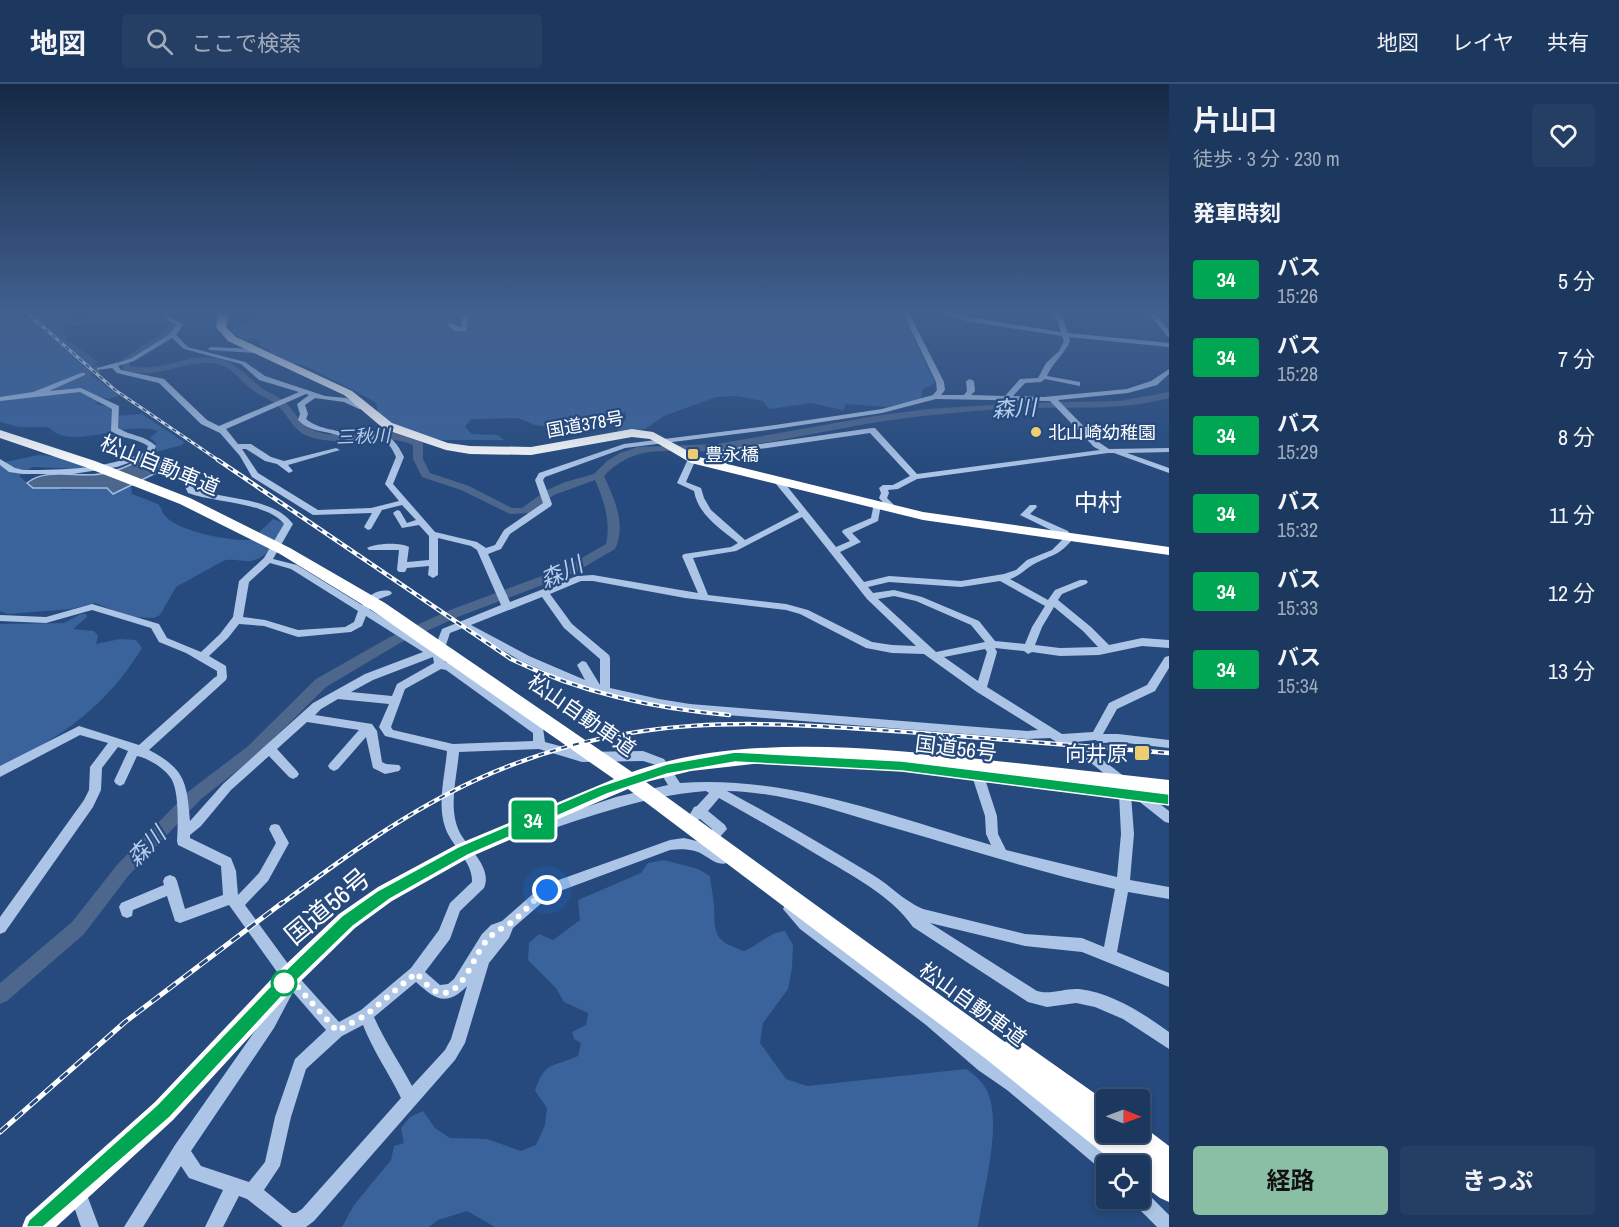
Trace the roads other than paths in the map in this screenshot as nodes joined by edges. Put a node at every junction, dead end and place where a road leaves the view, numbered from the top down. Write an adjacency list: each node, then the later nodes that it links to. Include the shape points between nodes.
1 (117, 364): 7 (street)
2 (122, 364): 21 (street, via 119,372 161,381 204,422)
3 (245, 364): 14 (street, via 262,378)
4 (285, 364): 20 (highway, 国道378号, via 348,393)
5 (932, 364): 15 (street, via 940,382 941,390)
6 (1049, 364): 10 (street)
7 (99, 369)
8 (1169, 371): 19 (street, via 1136,390)
9 (83, 374): 13 (street)
10 (1042, 379): 12 (street); 17 (street, via 1036,389 1019,386)
11 (970, 381): 16 (street, via 971,391)
12 (1077, 384)
13 (35, 394): 18 (street); 28 (street, via 81,390 103,399 116,408 114,429 144,439 152,446)
14 (309, 394): 20 (street); 21 (street); 35 (street, via 301,404 302,420 318,431 345,436 386,436 394,440 400,457 389,484)
15 (936, 397): 16 (street); 23 (street, via 882,411)
16 (966, 397): 17 (street)
17 (1007, 398): 19 (street)
18 (0, 399)
19 (1057, 404): 27 (street, via 1097,445)
20 (366, 407): 23 (highway, 国道378号, via 388,426 462,449 531,451 637,433)
21 (220, 429): 24 (street)
22 (0, 434): 117 (highway, 松山自動車道, via 148,485 285,550 380,607 616,770)
23 (665, 441): 29 (highway, 国道378号); 50 (street, via 603,451 581,463 545,474 538,480 547,497 546,506 507,532 498,547)
24 (237, 447): 25 (street, via 248,446 286,468); 38 (street, via 255,475 316,513)
25 (336, 450)
26 (1169, 450): 27 (street)
27 (1112, 452): 32 (street); 33 (street)
28 (149, 453): 30 (street, via 98,471 23,472); 51 (street, via 161,466 184,476 191,491 238,501 288,520 288,529)
29 (688, 457): 31 (highway, 国道378号); 46 (street, via 681,483 698,490 710,513)
30 (0, 461)
31 (723, 468): 33 (street, via 721,452 872,430); 34 (highway, 国道378号)
32 (1169, 471)
33 (915, 477): 39 (street, via 883,488 883,498)
34 (779, 482): 36 (highway, 国道378号); 41 (street)
35 (403, 502): 38 (street); 42 (street)
36 (877, 505): 39 (highway, 国道378号); 48 (street, via 874,519 846,532 856,542)
37 (1033, 507): 45 (street, via 1024,514 1065,533)
38 (379, 509): 43 (street)
39 (894, 509): 45 (highway, 国道378号)
40 (396, 513): 42 (street, via 405,526)
41 (804, 513): 46 (street); 48 (street)
42 (420, 522): 44 (street)
43 (368, 527)
44 (434, 535): 50 (street, via 474,544); 52 (street)
45 (1068, 539): 49 (highway, 国道378号); 54 (street, via 1055,552)
46 (742, 542): 61 (street, via 730,550 687,556)
47 (372, 548): 52 (street, via 404,547 402,568)
48 (835, 551): 57 (street)
49 (1169, 551)
50 (484, 552): 62 (street)
51 (268, 560): 64 (street, via 294,567); 66 (street, via 244,581)
52 (433, 563): 53 (street)
53 (433, 574)
54 (1002, 578): 57 (street, via 961,584 889,579); 63 (street)
55 (1083, 582): 63 (street, via 1058,592)
56 (361, 584): 64 (street)
57 (862, 586): 60 (street)
58 (387, 592): 64 (street, via 373,597)
59 (544, 593): 61 (street, via 586,577); 62 (street); 78 (street, via 568,626 605,658)
60 (870, 597): 69 (street, via 894,593 919,599 975,623); 72 (street)
61 (705, 598): 72 (street, via 795,609 870,645)
62 (504, 601): 74 (street, via 450,628)
63 (1052, 603): 70 (street); 71 (street)
64 (362, 609): 66 (street, via 358,624 341,631 293,633 265,623); 74 (street)
65 (0, 618): 73 (street, via 46,620 92,607 146,621 155,626 163,640)
66 (237, 620): 73 (street)
67 (472, 628): 78 (street, via 536,666)
68 (1169, 644): 71 (street, via 1142,642)
69 (991, 645): 70 (street); 72 (street); 77 (street)
70 (1028, 650): 71 (street)
71 (1107, 650)
72 (929, 653): 77 (street)
73 (202, 657): 90 (street, via 222,669 222,677)
74 (436, 658): 79 (street, via 369,677); 80 (street, via 401,687); 87 (street, via 539,731)
75 (1169, 660): 84 (street, via 1151,688 1113,706)
76 (582, 665): 78 (street)
77 (981, 689): 83 (street)
78 (601, 690): 83 (street, via 690,708)
79 (337, 695): 80 (street); 81 (street)
80 (395, 700): 88 (street, via 386,731)
81 (303, 717): 82 (street); 89 (street)
82 (368, 727): 92 (street); 93 (street, via 376,765)
83 (1056, 735): 84 (street); 102 (street)
84 (1095, 736): 86 (street)
85 (115, 742): 90 (street); 95 (street, via 75,731); 116 (street, via 96,767 95,790 89,803)
86 (1169, 744)
87 (539, 745): 88 (street); 94 (street, via 582,757 643,756)
88 (453, 747): 108 (street, via 450,825)
89 (269, 748): 96 (street); 106 (street, via 192,828)
90 (137, 751): 98 (street); 106 (street, via 153,758 178,779)
91 (735, 757): 94 (highway, 国道56号); 97 (highway, 国道56号, via 840,761); 102 (highway, 国道56号, via 838,754)
92 (334, 766)
93 (395, 768)
94 (667, 769): 99 (street); 108 (highway, 国道56号, via 603,790)
95 (0, 772)
96 (293, 774)
97 (978, 776): 102 (highway, 国道56号); 109 (street)
98 (120, 781)
99 (677, 788): 101 (street); 108 (street)
100 (1169, 788): 102 (highway, 国道56号)
101 (713, 789): 107 (street, via 711,801 696,814 722,829); 109 (street, via 778,791); 113 (street, via 872,881)
102 (1130, 791): 103 (highway, 国道56号); 104 (street); 110 (street)
103 (1169, 799)
104 (1169, 818)
105 (275, 829): 112 (street, via 283,843 276,858 258,887)
106 (184, 830): 112 (street, via 186,844 226,862)
107 (702, 847): 115 (street, via 688,843 670,845 547,890); 129 (street, via 790,909 805,925 931,1020 983,1065 1013,1084)
108 (471, 848): 119 (street, via 479,884 455,907 445,934); 120 (highway, 国道56号, via 418,874 364,908)
109 (1001, 854): 110 (street)
110 (1123, 885): 111 (street); 118 (street)
111 (1169, 893)
112 (234, 901): 114 (street, via 180,917 170,884 126,907); 120 (street)
113 (908, 909): 118 (street, via 981,931 1082,945); 124 (street, via 918,923 1034,997 1052,1002 1084,997 1122,1012)
114 (127, 912)
115 (507, 925): 119 (street, via 482,945 452,991 438,992); 125 (street, via 506,933 484,959 457,1043)
116 (0, 928)
117 (844, 941): 126 (highway, via 998,1040); 132 (highway, 松山自動車道, via 994,1050)
118 (1109, 956): 121 (street)
119 (416, 973): 122 (street)
120 (289, 977): 123 (street); 128 (street, via 285,997 269,1023); 136 (highway, 国道56号, via 164,1111)
121 (1169, 980)
122 (366, 1015): 123 (street); 125 (street)
123 (337, 1031): 133 (street, via 300,1064 272,1166)
124 (1169, 1041)
125 (410, 1098): 133 (street, via 370,1147 298,1222 289,1221)
126 (1096, 1109)
127 (1144, 1143): 130 (highway)
128 (181, 1151): 131 (street, via 195,1172); 138 (street)
129 (1097, 1155)
130 (1169, 1162)
131 (234, 1186): 133 (street); 139 (street)
132 (1169, 1189)
133 (252, 1192)
134 (81, 1202): 137 (street)
135 (1150, 1208): 140 (street)
136 (36, 1227)
137 (90, 1227)
138 (133, 1227)
139 (214, 1227)
140 (1169, 1227)

